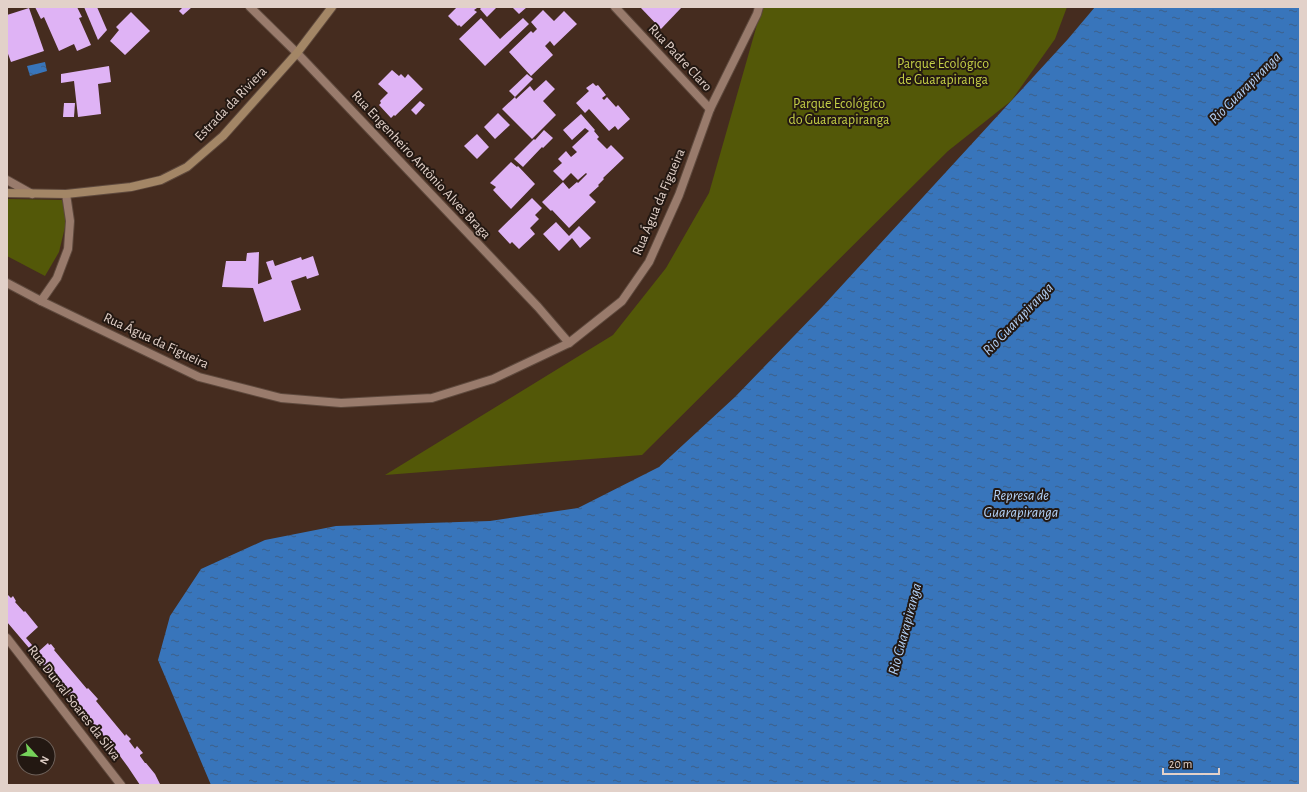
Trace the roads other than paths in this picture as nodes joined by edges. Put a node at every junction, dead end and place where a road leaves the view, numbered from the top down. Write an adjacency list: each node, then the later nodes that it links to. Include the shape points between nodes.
1 (250, 7): 5 (street, Rua Engenheiro Antônio Alves Braga)
2 (332, 7): 5 (street, Estrada da Riviera)
3 (615, 7): 6 (street, Rua Padre Claro)
4 (759, 7): 6 (street, Rua Água da Figueira)
5 (297, 53): 10 (street, Estrada da Riviera, via 223,136 187,167 161,180 131,187); 13 (street, Rua Engenheiro Antônio Alves Braga, via 538,307)
6 (710, 109): 13 (street, Rua Água da Figueira, via 679,195 649,262 622,301)
7 (7, 180): 9 (street)
8 (7, 193): 9 (street, Estrada da Riviera)
9 (32, 194): 10 (street, Estrada da Riviera)
10 (66, 194): 12 (street, via 70,220 68,249 57,278)
11 (7, 283): 12 (street, Rua Água da Figueira)
12 (41, 301): 13 (street, Rua Água da Figueira, via 199,377 281,398 341,403 432,398 493,379)
13 (569, 343)
14 (7, 638): 15 (street, Rua Durval Soares da Silva)
15 (120, 785)

